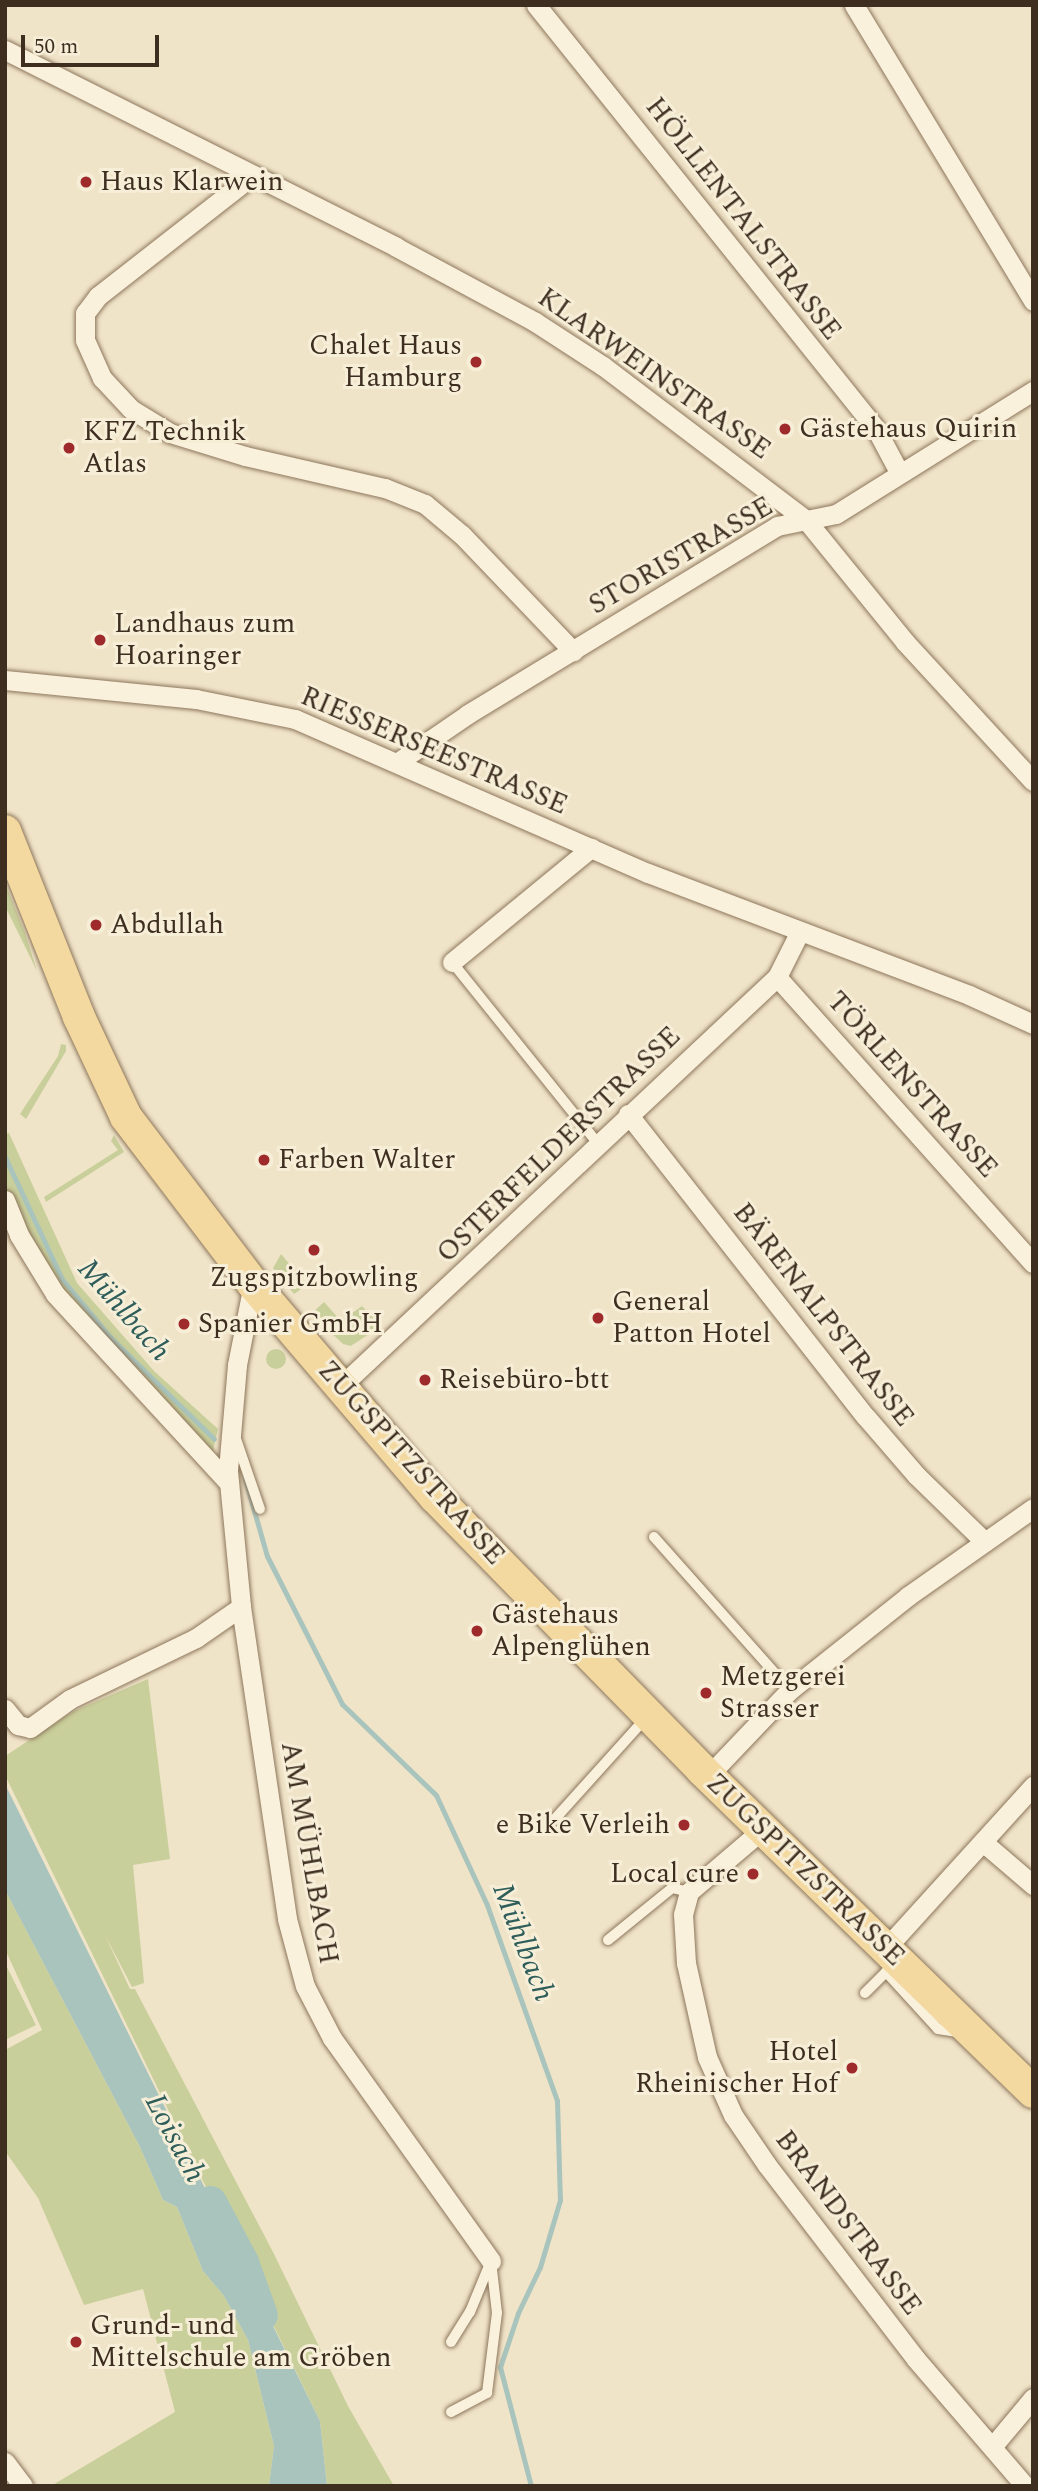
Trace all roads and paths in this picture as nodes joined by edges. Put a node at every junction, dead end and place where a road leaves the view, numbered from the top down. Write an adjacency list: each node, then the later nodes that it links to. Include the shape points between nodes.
1 (536, 5): 7 (street, HÖLLENTALSTRASSE, via 876,429)
2 (854, 5): 5 (street)
3 (5, 50): 4 (street, KLARWEINSTRASSE)
4 (253, 175): 8 (street, KLARWEINSTRASSE, via 535,322 603,366); 9 (street, via 98,296 85,313 85,340 102,377 131,408 170,433 245,456 385,488 425,504 462,535)
5 (1033, 302)
6 (1033, 391): 7 (street, STORISTRASSE)
7 (900, 472): 8 (street, STORISTRASSE, via 836,514)
8 (806, 520): 9 (street, STORISTRASSE, via 777,526); 12 (street, KLARWEINSTRASSE, via 905,642)
9 (573, 650): 11 (street, STORISTRASSE)
10 (5, 680): 11 (street, RIESSERSEESTRASSE, via 196,698 283,716)
11 (398, 762): 14 (street, RIESSERSEESTRASSE)
12 (1033, 781)
13 (5, 831): 23 (main road, ZUGSPITZSTRASSE, via 84,1029 126,1117)
14 (590, 848): 15 (street, RIESSERSEESTRASSE); 16 (street, RIESSERSEESTRASSE)
15 (799, 933): 17 (street, OSTERFELDERSTRASSE); 18 (street, RIESSERSEESTRASSE, via 969,995)
16 (452, 962): 20 (lane)
17 (777, 977): 19 (street, OSTERFELDERSTRASSE); 22 (street, TÖRLENSTRASSE)
18 (1033, 1024)
19 (628, 1114): 20 (street, OSTERFELDERSTRASSE); 30 (street, BÄRENALPSTRASSE, via 866,1417 916,1475)
20 (599, 1145): 24 (street, OSTERFELDERSTRASSE)
21 (5, 1200): 26 (street, via 19,1235 54,1294)
22 (1033, 1263)
23 (253, 1284): 24 (main road, ZUGSPITZSTRASSE); 25 (street, AM MÜHLBACH, via 237,1365)
24 (342, 1385): 34 (main road, ZUGSPITZSTRASSE, via 435,1497)
25 (232, 1433): 26 (street, AM MÜHLBACH); 27 (lane)
26 (228, 1477): 31 (street, AM MÜHLBACH)
27 (260, 1508)
28 (1033, 1508): 30 (street)
29 (654, 1537): 32 (lane)
30 (985, 1542): 32 (street)
31 (241, 1607): 33 (street, via 196,1638 70,1699 30,1728 18,1725); 46 (street, AM MÜHLBACH, via 287,1919 305,1986 332,2038)
32 (790, 1690): 35 (street)
33 (5, 1709)
34 (648, 1716): 35 (main road, ZUGSPITZSTRASSE); 37 (lane)
35 (708, 1776): 38 (main road, ZUGSPITZSTRASSE)
36 (1033, 1786): 39 (street)
37 (554, 1820)
38 (763, 1829): 41 (street); 43 (main road, ZUGSPITZSTRASSE)
39 (984, 1843): 40 (street); 43 (street)
40 (1033, 1885)
41 (689, 1892): 42 (lane, via 672,1888); 50 (street, BRANDSTRASSE, via 683,1914 697,2023 733,2115 856,2283)
42 (608, 1940)
43 (891, 1960): 44 (lane); 45 (main road, ZUGSPITZSTRASSE)
44 (865, 1993)
45 (1033, 2092)
46 (491, 2260): 47 (lane, via 470,2312); 49 (lane, via 497,2313 487,2393)
47 (451, 2342)
48 (1033, 2398): 50 (street)
49 (451, 2412)
50 (992, 2447): 53 (street, BRANDSTRASSE)
51 (5, 2462): 52 (street)
52 (23, 2486)
53 (1025, 2486)

